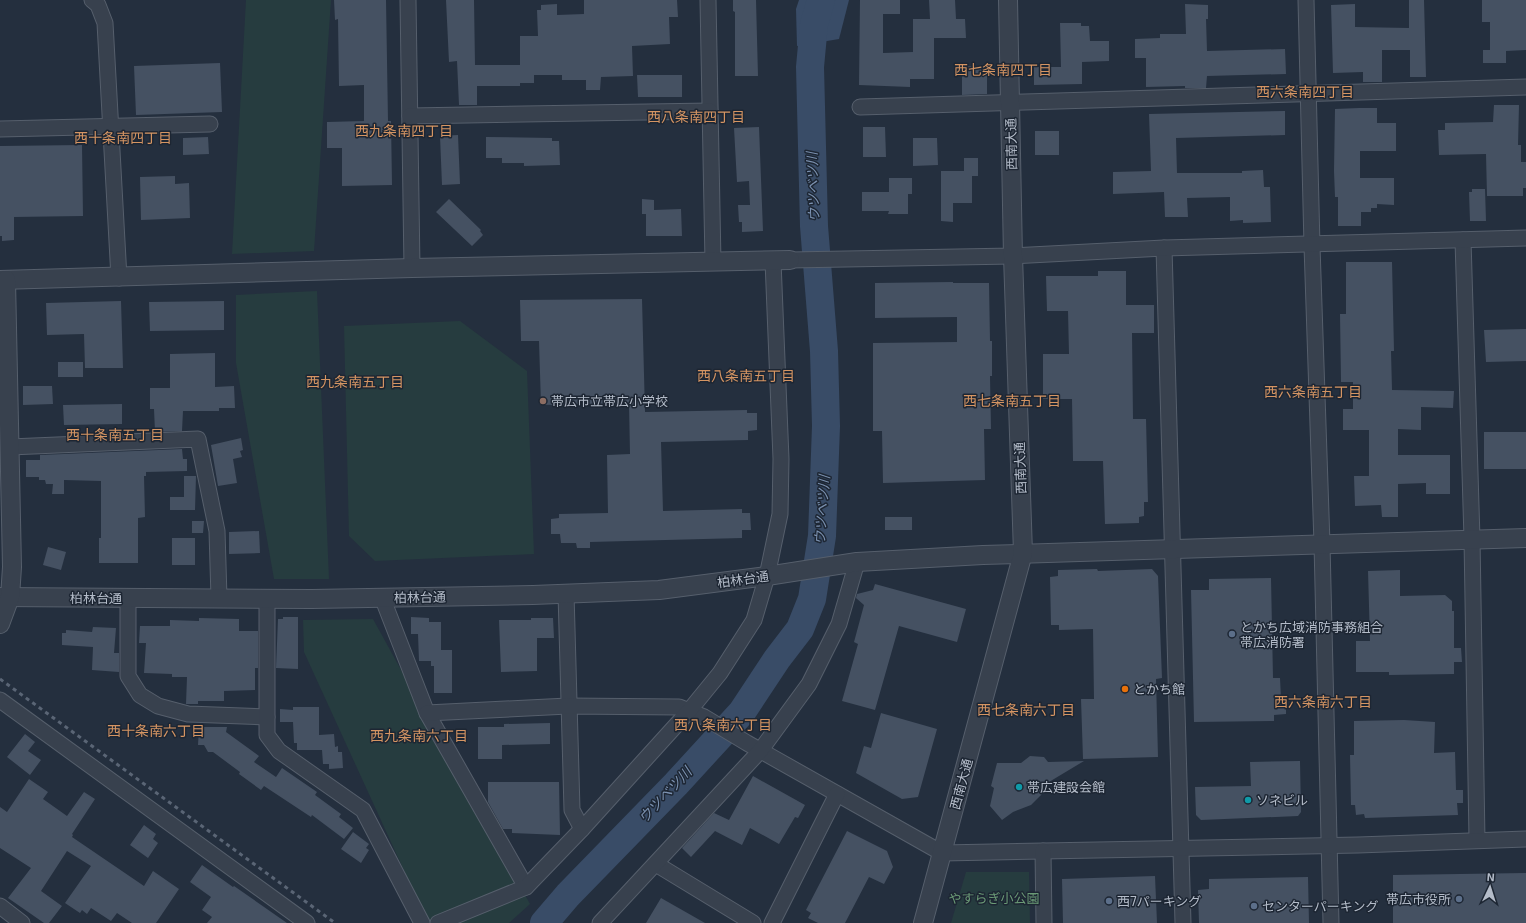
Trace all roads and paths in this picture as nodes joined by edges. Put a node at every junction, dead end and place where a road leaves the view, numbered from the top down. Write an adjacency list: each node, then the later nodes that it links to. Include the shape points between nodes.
1 (92, 0): 13 (street, via 98,5 105,23)
2 (408, 0): 11 (street)
3 (708, 0): 10 (street)
4 (1008, 0): 8 (street, 西南大通)
5 (1306, 0): 7 (street)
6 (1526, 87): 7 (street)
7 (1309, 94): 8 (street); 17 (street)
8 (1011, 102): 9 (street); 19 (street, 西南大通)
9 (860, 107)
10 (710, 111): 11 (street); 21 (street)
11 (410, 116): 22 (street)
12 (210, 124): 13 (street)
13 (110, 126): 14 (street); 23 (street)
14 (0, 129)
15 (1526, 238): 16 (street)
16 (1463, 240): 17 (street); 28 (street)
17 (1312, 246): 18 (street); 29 (street)
18 (1164, 248): 19 (street); 30 (street)
19 (1013, 256): 20 (street); 31 (street, 西南大通)
20 (782, 261): 21 (street); 33 (street, via 782,458)
21 (713, 262): 22 (street)
22 (412, 268): 23 (street)
23 (119, 278): 24 (street)
24 (3, 280): 25 (street)
25 (10, 447): 26 (street); 38 (street, via 198,439 216,531)
26 (6, 509): 35 (street, via 12,567)
27 (1526, 538): 28 (street, 柏林台通)
28 (1472, 539): 29 (street, 柏林台通); 50 (street)
29 (1322, 544): 30 (street, 柏林台通); 51 (street)
30 (1172, 549): 31 (street, 柏林台通); 52 (street)
31 (1023, 553): 32 (street, 柏林台通); 54 (street, 西南大通)
32 (856, 562): 33 (street, 柏林台通); 46 (street, via 839,624 824,657 809,684)
33 (775, 575): 34 (street, 柏林台通, via 660,590); 43 (street, via 754,620 720,673)
34 (566, 593): 36 (street, 柏林台通); 42 (street)
35 (5, 597): 37 (street, 柏林台通); 40 (street)
36 (382, 597): 39 (street, 柏林台通); 44 (street)
37 (128, 598): 38 (street, 柏林台通); 45 (street, via 128,676 140,695 158,706 188,714)
38 (219, 598): 39 (street, 柏林台通)
39 (267, 598): 45 (street)
40 (0, 624)
41 (0, 700): 59 (street)
42 (568, 706): 43 (street, via 679,707); 44 (street); 48 (street, via 572,810)
43 (688, 711): 46 (street, via 704,717); 48 (street)
44 (427, 713): 56 (street)
45 (267, 717): 60 (street, via 267,735 279,751 363,810)
46 (760, 751): 47 (street); 55 (street)
47 (837, 794): 54 (street); 64 (street)
48 (582, 829): 56 (street)
49 (1526, 839): 50 (street)
50 (1477, 840): 51 (street)
51 (1330, 846): 52 (street); 68 (street)
52 (1181, 848): 53 (street); 67 (street)
53 (1043, 852): 54 (street); 66 (street)
54 (942, 853): 65 (street, 西南大通)
55 (656, 864): 62 (street); 63 (street)
56 (526, 887): 61 (street)
57 (0, 906): 58 (street)
58 (22, 923)
59 (307, 923)
60 (422, 923)
61 (438, 923)
62 (600, 923)
63 (753, 923)
64 (772, 923)
65 (923, 923)
66 (1044, 923)
67 (1183, 923)
68 (1331, 923)

